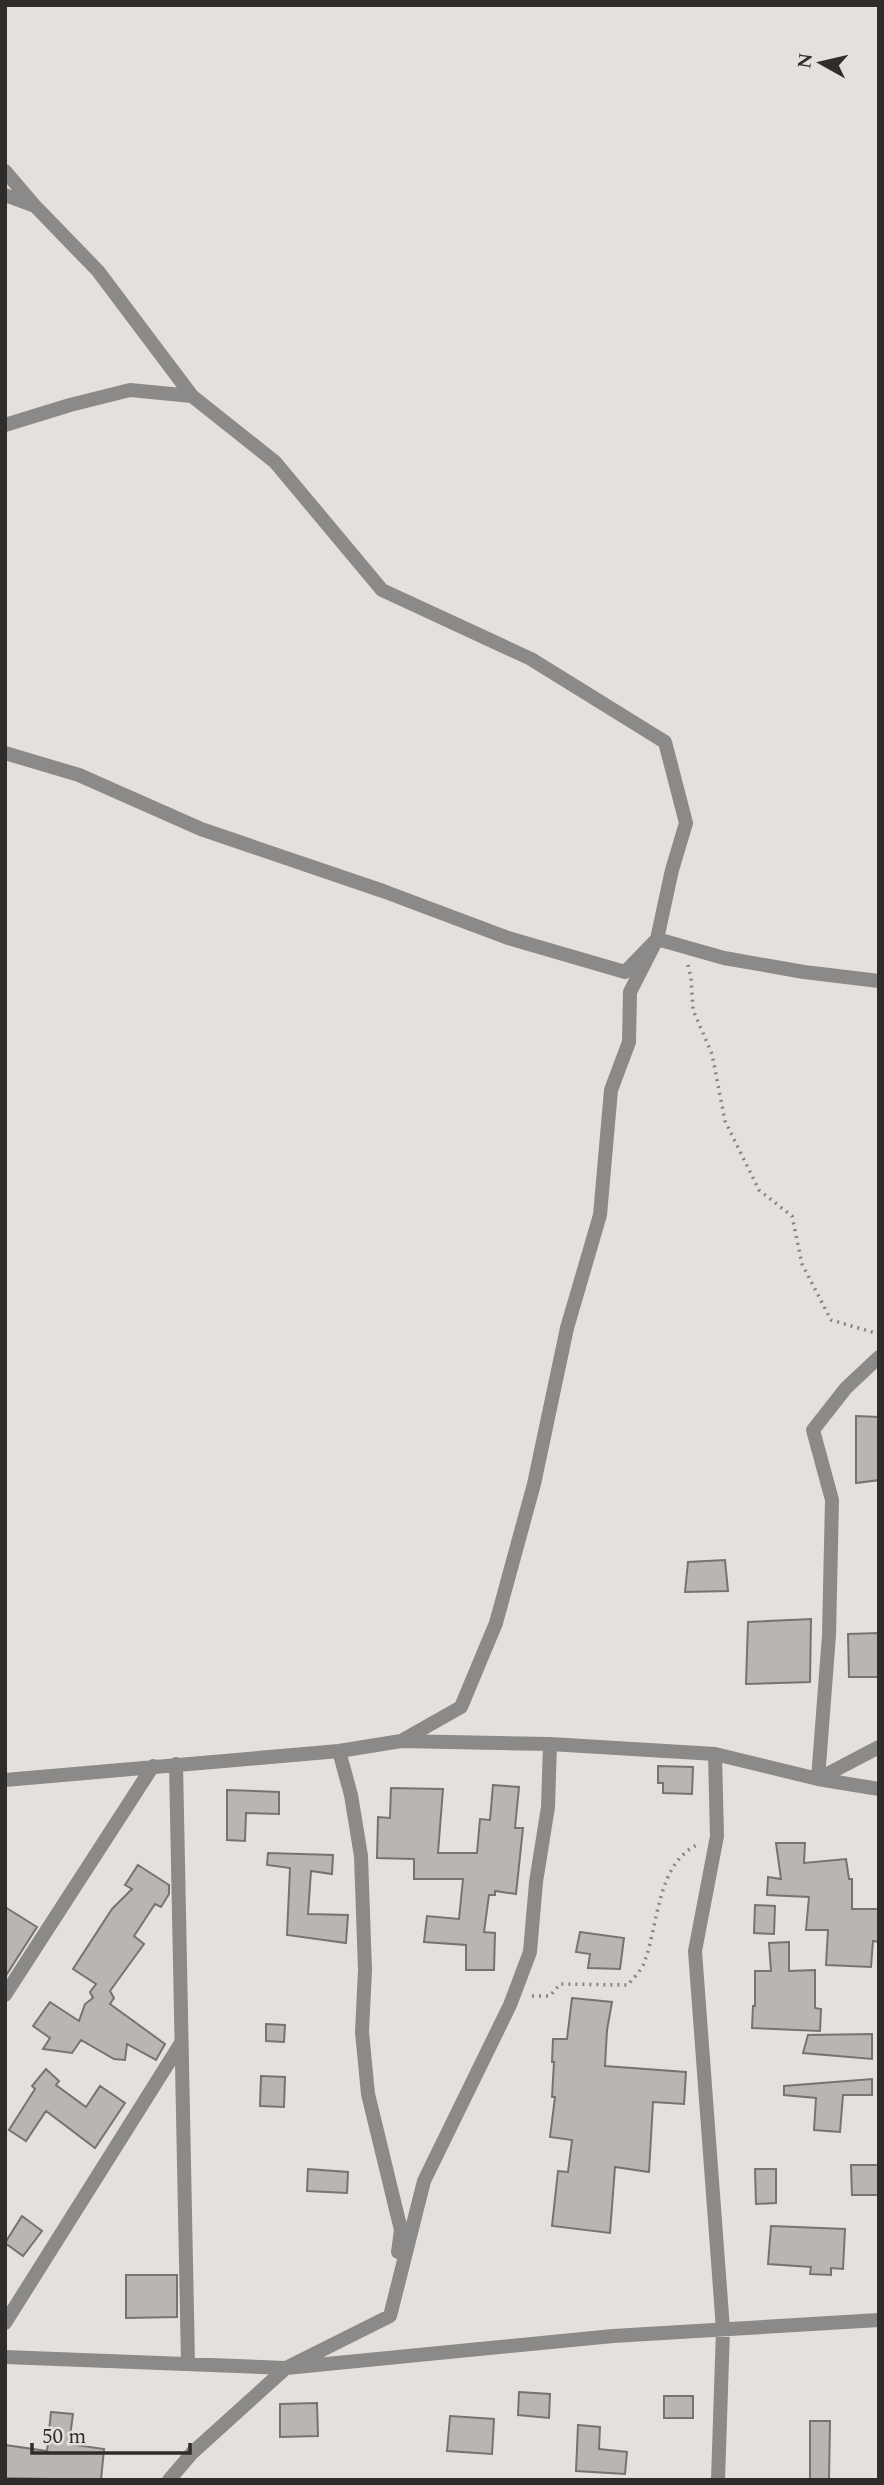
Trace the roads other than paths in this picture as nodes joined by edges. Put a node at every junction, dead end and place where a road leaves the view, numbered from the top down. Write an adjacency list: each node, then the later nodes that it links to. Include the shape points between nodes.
1 (5, 171): 3 (street)
2 (5, 195): 3 (street)
3 (35, 206): 4 (street, via 97,271)
4 (192, 396): 5 (street, via 130,390); 7 (street, via 275,462 382,590 531,659 665,742 686,823)
5 (5, 425)
6 (5, 752): 7 (street, via 79,775 201,829 508,938 625,972)
7 (657, 939): 8 (street, via 724,958); 10 (street, via 630,992 629,1042 611,1090 600,1215 567,1328 534,1483 496,1623 461,1707)
8 (879, 981)
9 (879, 1357): 17 (street, via 846,1388 813,1430 832,1500 829,1635)
10 (401, 1741): 11 (street); 13 (street)
11 (550, 1744): 14 (street); 22 (street, via 548,1807 530,1952 510,2004 424,2181)
12 (879, 1747): 17 (street)
13 (339, 1751): 15 (street); 22 (street, via 361,1856 362,2032 368,2094 401,2230)
14 (715, 1754): 17 (street); 25 (street, via 717,1836 695,1951)
15 (176, 1764): 16 (street); 21 (street)
16 (153, 1766): 18 (street); 20 (street)
17 (818, 1779): 19 (street)
18 (5, 1780)
19 (879, 1788)
20 (5, 1995)
21 (181, 2043): 24 (street); 27 (street)
22 (390, 2316): 28 (street)
23 (879, 2320): 25 (street)
24 (5, 2323)
25 (723, 2329): 28 (street); 30 (street)
26 (5, 2357): 27 (street)
27 (188, 2363): 28 (street)
28 (285, 2368): 29 (street)
29 (169, 2480)
30 (718, 2480)

